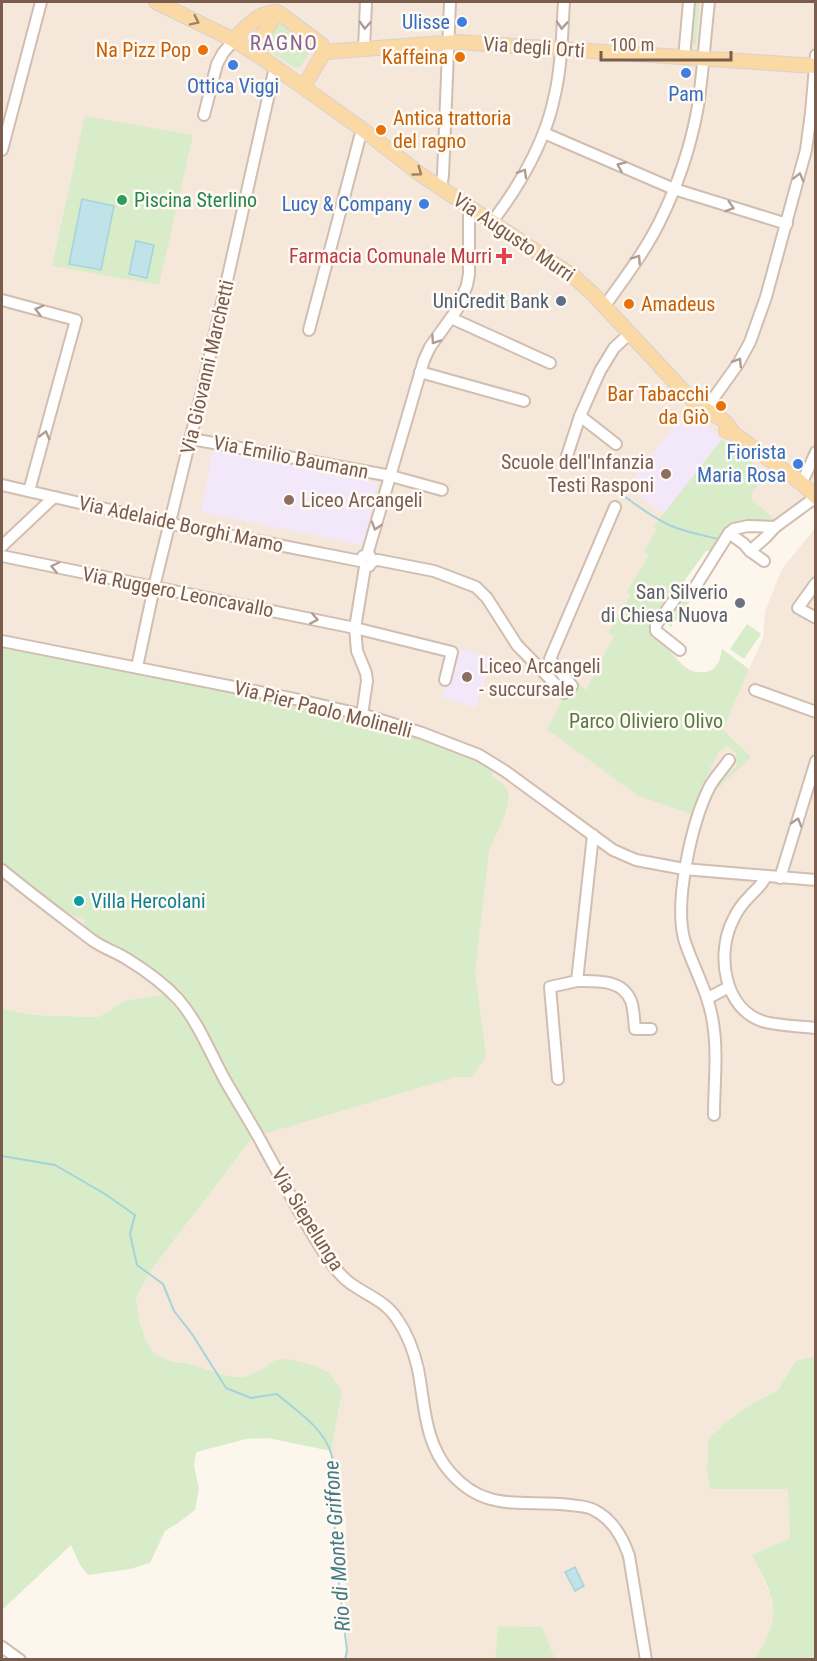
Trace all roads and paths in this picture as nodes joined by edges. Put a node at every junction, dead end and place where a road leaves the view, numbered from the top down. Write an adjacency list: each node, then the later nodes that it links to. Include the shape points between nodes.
1 (41, 2): 23 (street)
2 (156, 2): 9 (main road, Via Augusto Murri, one-way to 9)
3 (366, 2): 11 (street, one-way to 11)
4 (450, 2): 10 (street)
5 (564, 2): 12 (street, one-way to 12)
6 (689, 2): 15 (street)
7 (709, 2): 16 (street)
8 (276, 7): 9 (main road, via 248,24); 13 (main road, via 275,16); 14 (main road, via 322,45)
9 (234, 40): 13 (main road, Via Augusto Murri); 20 (street, via 217,64)
10 (448, 43): 11 (main road, Via degli Orti); 12 (main road, Via degli Orti); 25 (street)
11 (364, 49): 14 (main road, Via degli Orti)
12 (561, 49): 15 (main road, Via degli Orti); 22 (street, via 555,96)
13 (251, 51): 18 (main road, Via Augusto Murri)
14 (324, 52): 19 (main road)
15 (684, 58): 16 (main road, Via degli Orti)
16 (703, 60): 17 (main road, Via degli Orti); 26 (street, via 694,122)
17 (815, 62): 24 (street)
18 (275, 67): 19 (main road, Via Augusto Murri); 40 (street, Via Giovanni Marchetti)
19 (304, 87): 21 (main road, Via Augusto Murri)
20 (204, 115)
21 (362, 129): 25 (main road, Via Augusto Murri, one-way to 25); 33 (street)
22 (544, 133): 26 (street, one-way to 22); 28 (street, one-way to 22)
23 (2, 150)
24 (811, 151): 29 (street, one-way to 24)
25 (441, 188): 27 (main road, Via Augusto Murri)
26 (674, 189): 29 (street, one-way to 29); 31 (street, one-way to 26, via 649,241)
27 (469, 207): 28 (main road, Via Augusto Murri); 32 (street, via 468,279)
28 (492, 222): 31 (main road, Via Augusto Murri, via 573,276)
29 (787, 225): 38 (street, one-way to 29, via 750,342)
30 (2, 300): 48 (street, one-way to 30, via 76,320)
31 (604, 307): 34 (main road, Via Augusto Murri)
32 (451, 318): 35 (street); 36 (street, one-way to 36, via 430,347)
33 (309, 330)
34 (629, 334): 38 (main road, Via Augusto Murri); 39 (street, via 614,348 600,371)
35 (550, 363)
36 (420, 372): 37 (street); 44 (street)
37 (524, 401)
38 (705, 410): 45 (main road, Via Augusto Murri, via 723,430 733,433)
39 (580, 416): 41 (street); 43 (street)
40 (192, 439): 44 (street, Via Emilio Baumann); 52 (street, Via Giovanni Marchetti)
41 (616, 444)
42 (816, 453): 45 (street)
43 (566, 462)
44 (391, 476): 47 (street, Via Emilio Baumann); 58 (street, one-way to 58)
45 (800, 482): 50 (main road, Via Augusto Murri)
46 (2, 485): 48 (street, Via Adelaide Borghi Mamo)
47 (442, 490)
48 (30, 491): 49 (street, Via Adelaide Borghi Mamo)
49 (54, 497): 52 (street, Via Adelaide Borghi Mamo); 55 (street)
50 (816, 497): 53 (street)
51 (615, 507): 58 (street, Via Adelaide Borghi Mamo, via 550,660 572,686 564,693 517,645 476,587 434,571)
52 (171, 524): 58 (street, Via Adelaide Borghi Mamo); 61 (street, Via Giovanni Marchetti)
53 (775, 526): 54 (street, via 748,526); 56 (street)
54 (729, 533): 56 (street); 65 (street, via 694,589 680,592 656,625 656,631)
55 (2, 546)
56 (750, 551): 59 (street)
57 (2, 556): 61 (street, Via Ruggero Leoncavallo, one-way to 57)
58 (366, 561): 63 (street)
59 (764, 561)
60 (816, 583): 62 (street, via 798,608)
61 (154, 587): 63 (street, Via Ruggero Leoncavallo, one-way to 63); 66 (street, Via Giovanni Marchetti)
62 (816, 618)
63 (355, 628): 67 (street, Via Ruggero Leoncavallo, via 452,652); 70 (street, via 357,651 367,681)
64 (2, 641): 66 (street, Via Pier Paolo Molinelli)
65 (680, 650)
66 (137, 667): 70 (street, Via Pier Paolo Molinelli)
67 (445, 680)
68 (755, 690): 69 (street)
69 (816, 712)
70 (362, 715): 73 (street, Via Pier Paolo Molinelli, via 479,755)
71 (729, 760): 74 (street, via 710,786)
72 (816, 761): 77 (street, one-way to 72)
73 (593, 835): 74 (street, Via Pier Paolo Molinelli, via 636,860); 79 (street)
74 (684, 869): 76 (street, Via Pier Paolo Molinelli); 81 (street, via 682,928)
75 (2, 870): 88 (street, Via Siepelunga, via 94,941 128,959 165,987 191,1016 327,1256 339,1273 397,1318 418,1368 431,1442 451,1473 480,1495 495,1500 594,1509 615,1527 629,1556)
76 (766, 876): 77 (street, Via Pier Paolo Molinelli); 80 (street, via 741,906 728,932 724,959)
77 (780, 878): 78 (street, Via Pier Paolo Molinelli)
78 (816, 880)
79 (578, 981): 83 (street, via 606,981 622,988 631,1001 635,1029); 84 (street, via 550,987)
80 (729, 987): 81 (street); 82 (street, via 743,1008 763,1022)
81 (708, 998): 85 (street, via 715,1039)
82 (816, 1028)
83 (651, 1029)
84 (558, 1079)
85 (714, 1115)
86 (2, 1647): 87 (street)
87 (20, 1659)
88 (646, 1659)

